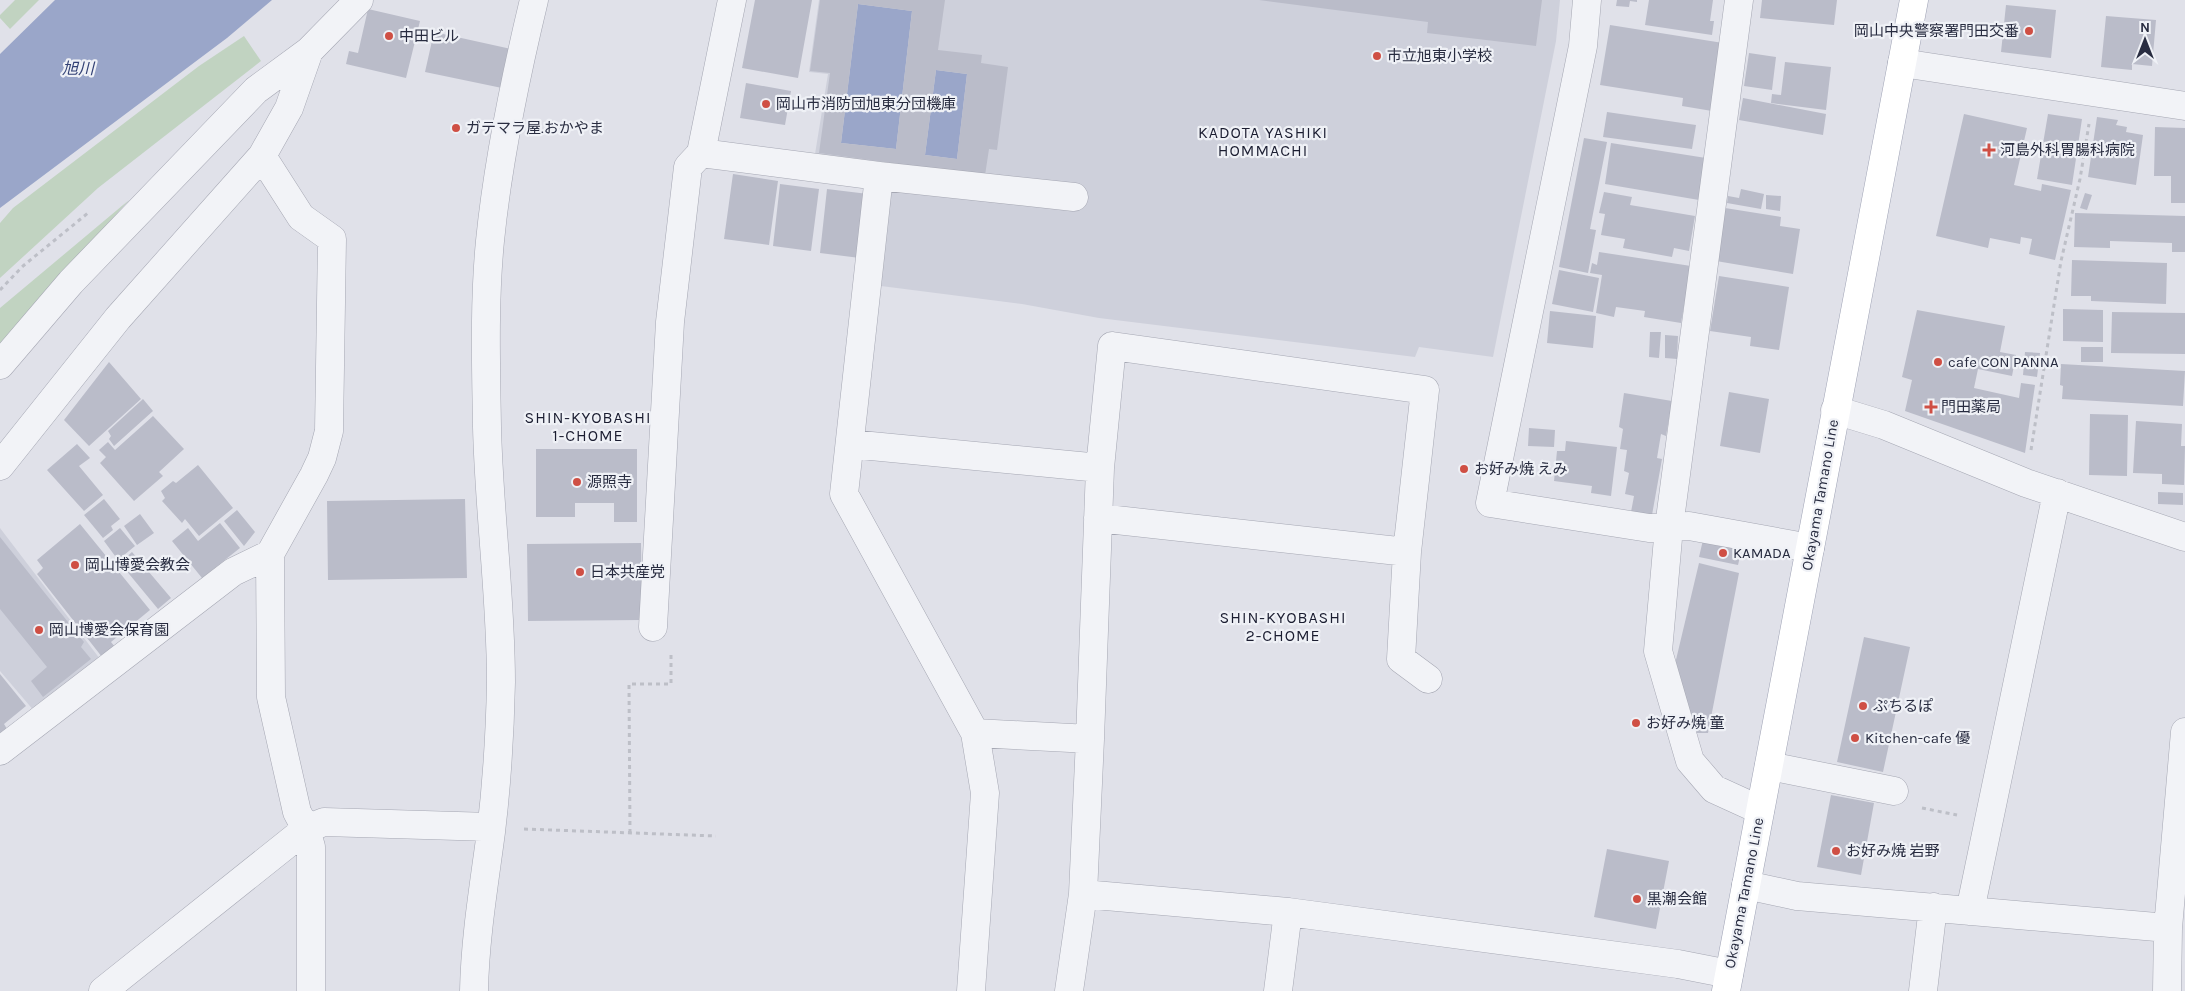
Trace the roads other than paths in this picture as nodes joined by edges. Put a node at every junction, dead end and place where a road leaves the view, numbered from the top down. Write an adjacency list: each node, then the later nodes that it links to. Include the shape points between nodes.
1 (359, 0): 7 (street)
2 (534, 0): 35 (street, via 494,201 490,244 487,428 501,680)
3 (732, 0): 10 (street)
4 (1587, 0): 21 (street, via 1583,46 1490,503 1649,528)
5 (1740, 0): 21 (street)
6 (1914, 0): 8 (main road, Okayama Tamano Line)
7 (309, 51): 11 (street, via 289,108); 14 (street, via 256,90 71,282)
8 (1902, 63): 9 (street); 15 (main road, Okayama Tamano Line)
9 (2185, 106)
10 (701, 153): 12 (street); 26 (street, via 688,167 670,322)
11 (262, 156): 17 (street, via 118,318); 25 (street, via 301,217 332,240 329,431 314,475)
12 (879, 176): 13 (street); 16 (street)
13 (1074, 197)
14 (0, 365)
15 (1835, 410): 19 (street, via 1884,425); 23 (main road, Okayama Tamano Line)
16 (850, 444): 18 (street); 29 (street, via 844,494)
17 (0, 466)
18 (1100, 468): 20 (street); 24 (street, via 1112,346 1425,390)
19 (2057, 493): 22 (street); 40 (street)
20 (1098, 518): 24 (street); 30 (street)
21 (1669, 527): 23 (street, via 1689,526); 34 (street, via 1658,650 1690,761 1714,789)
22 (2185, 537)
23 (1810, 548): 32 (main road, Okayama Tamano Line)
24 (1407, 552): 27 (street, via 1401,659)
25 (270, 554): 31 (street, via 234,572); 36 (street, via 271,698 297,812)
26 (653, 627)
27 (1428, 679)
28 (2185, 732): 42 (street)
29 (976, 733): 30 (street); 47 (street, via 985,793)
30 (1090, 740): 38 (street)
31 (0, 751)
32 (1769, 766): 33 (street); 34 (main road, Okayama Tamano Line)
33 (1894, 792)
34 (1760, 810): 37 (main road, Okayama Tamano Line)
35 (491, 827): 36 (street, via 324,822); 46 (street, via 474,964)
36 (306, 829): 44 (street); 45 (street, via 311,847)
37 (1746, 886): 39 (street, via 1797,896); 43 (main road, Okayama Tamano Line)
38 (1083, 894): 41 (street); 48 (street)
39 (1933, 907): 40 (street); 50 (street)
40 (1970, 911): 42 (street)
41 (1288, 912): 43 (street, via 1678,964); 49 (street)
42 (2168, 928): 51 (street)
43 (1727, 983)
44 (103, 991)
45 (311, 991)
46 (474, 991)
47 (971, 991)
48 (1069, 991)
49 (1278, 991)
50 (1923, 991)
51 (2167, 991)

